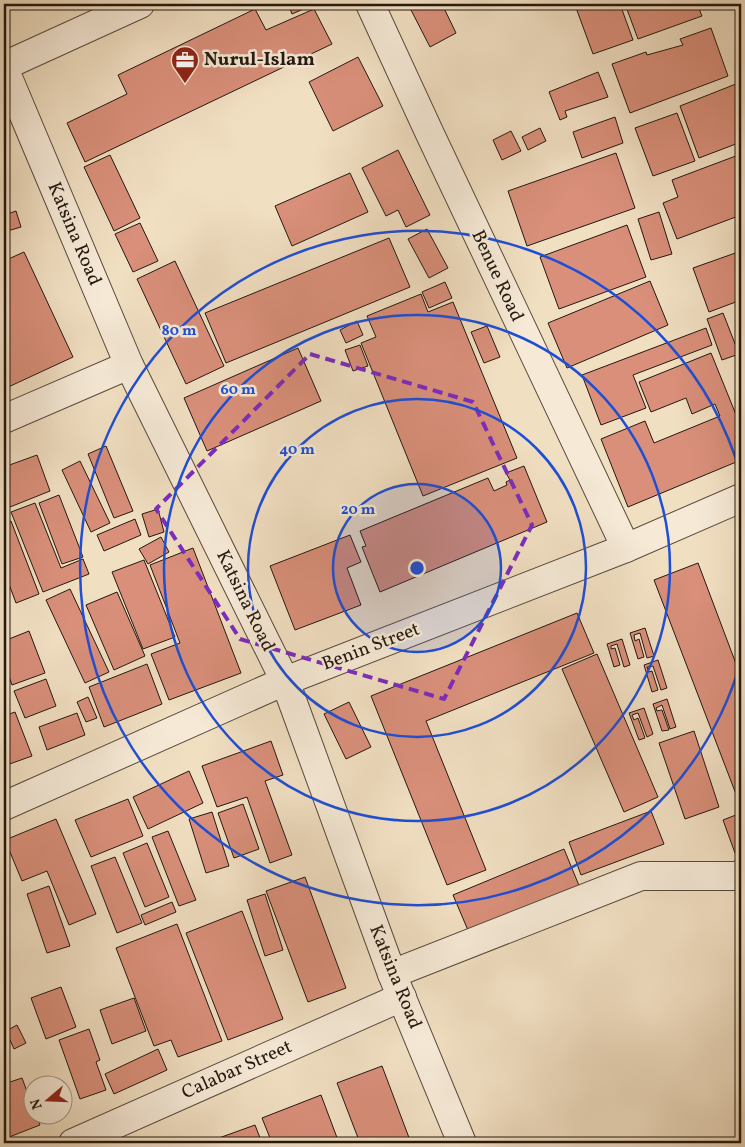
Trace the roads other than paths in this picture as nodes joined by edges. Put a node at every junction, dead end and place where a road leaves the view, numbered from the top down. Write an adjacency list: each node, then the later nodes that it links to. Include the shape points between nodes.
1 (140, 4): 3 (street)
2 (370, 4): 7 (street, Benue Road)
3 (4, 67): 4 (street, Katsina Road)
4 (129, 365): 5 (street); 8 (street, Katsina Road)
5 (4, 419)
6 (741, 498): 7 (street, Benin Street)
7 (626, 548): 8 (street, Benin Street)
8 (285, 681): 9 (street, Benin Street); 11 (street, Katsina Road)
9 (4, 806)
10 (741, 874): 11 (street, Calabar Street, via 641,876)
11 (397, 986): 12 (street, Calabar Street); 13 (street, Katsina Road)
12 (73, 1143)
13 (462, 1143)

